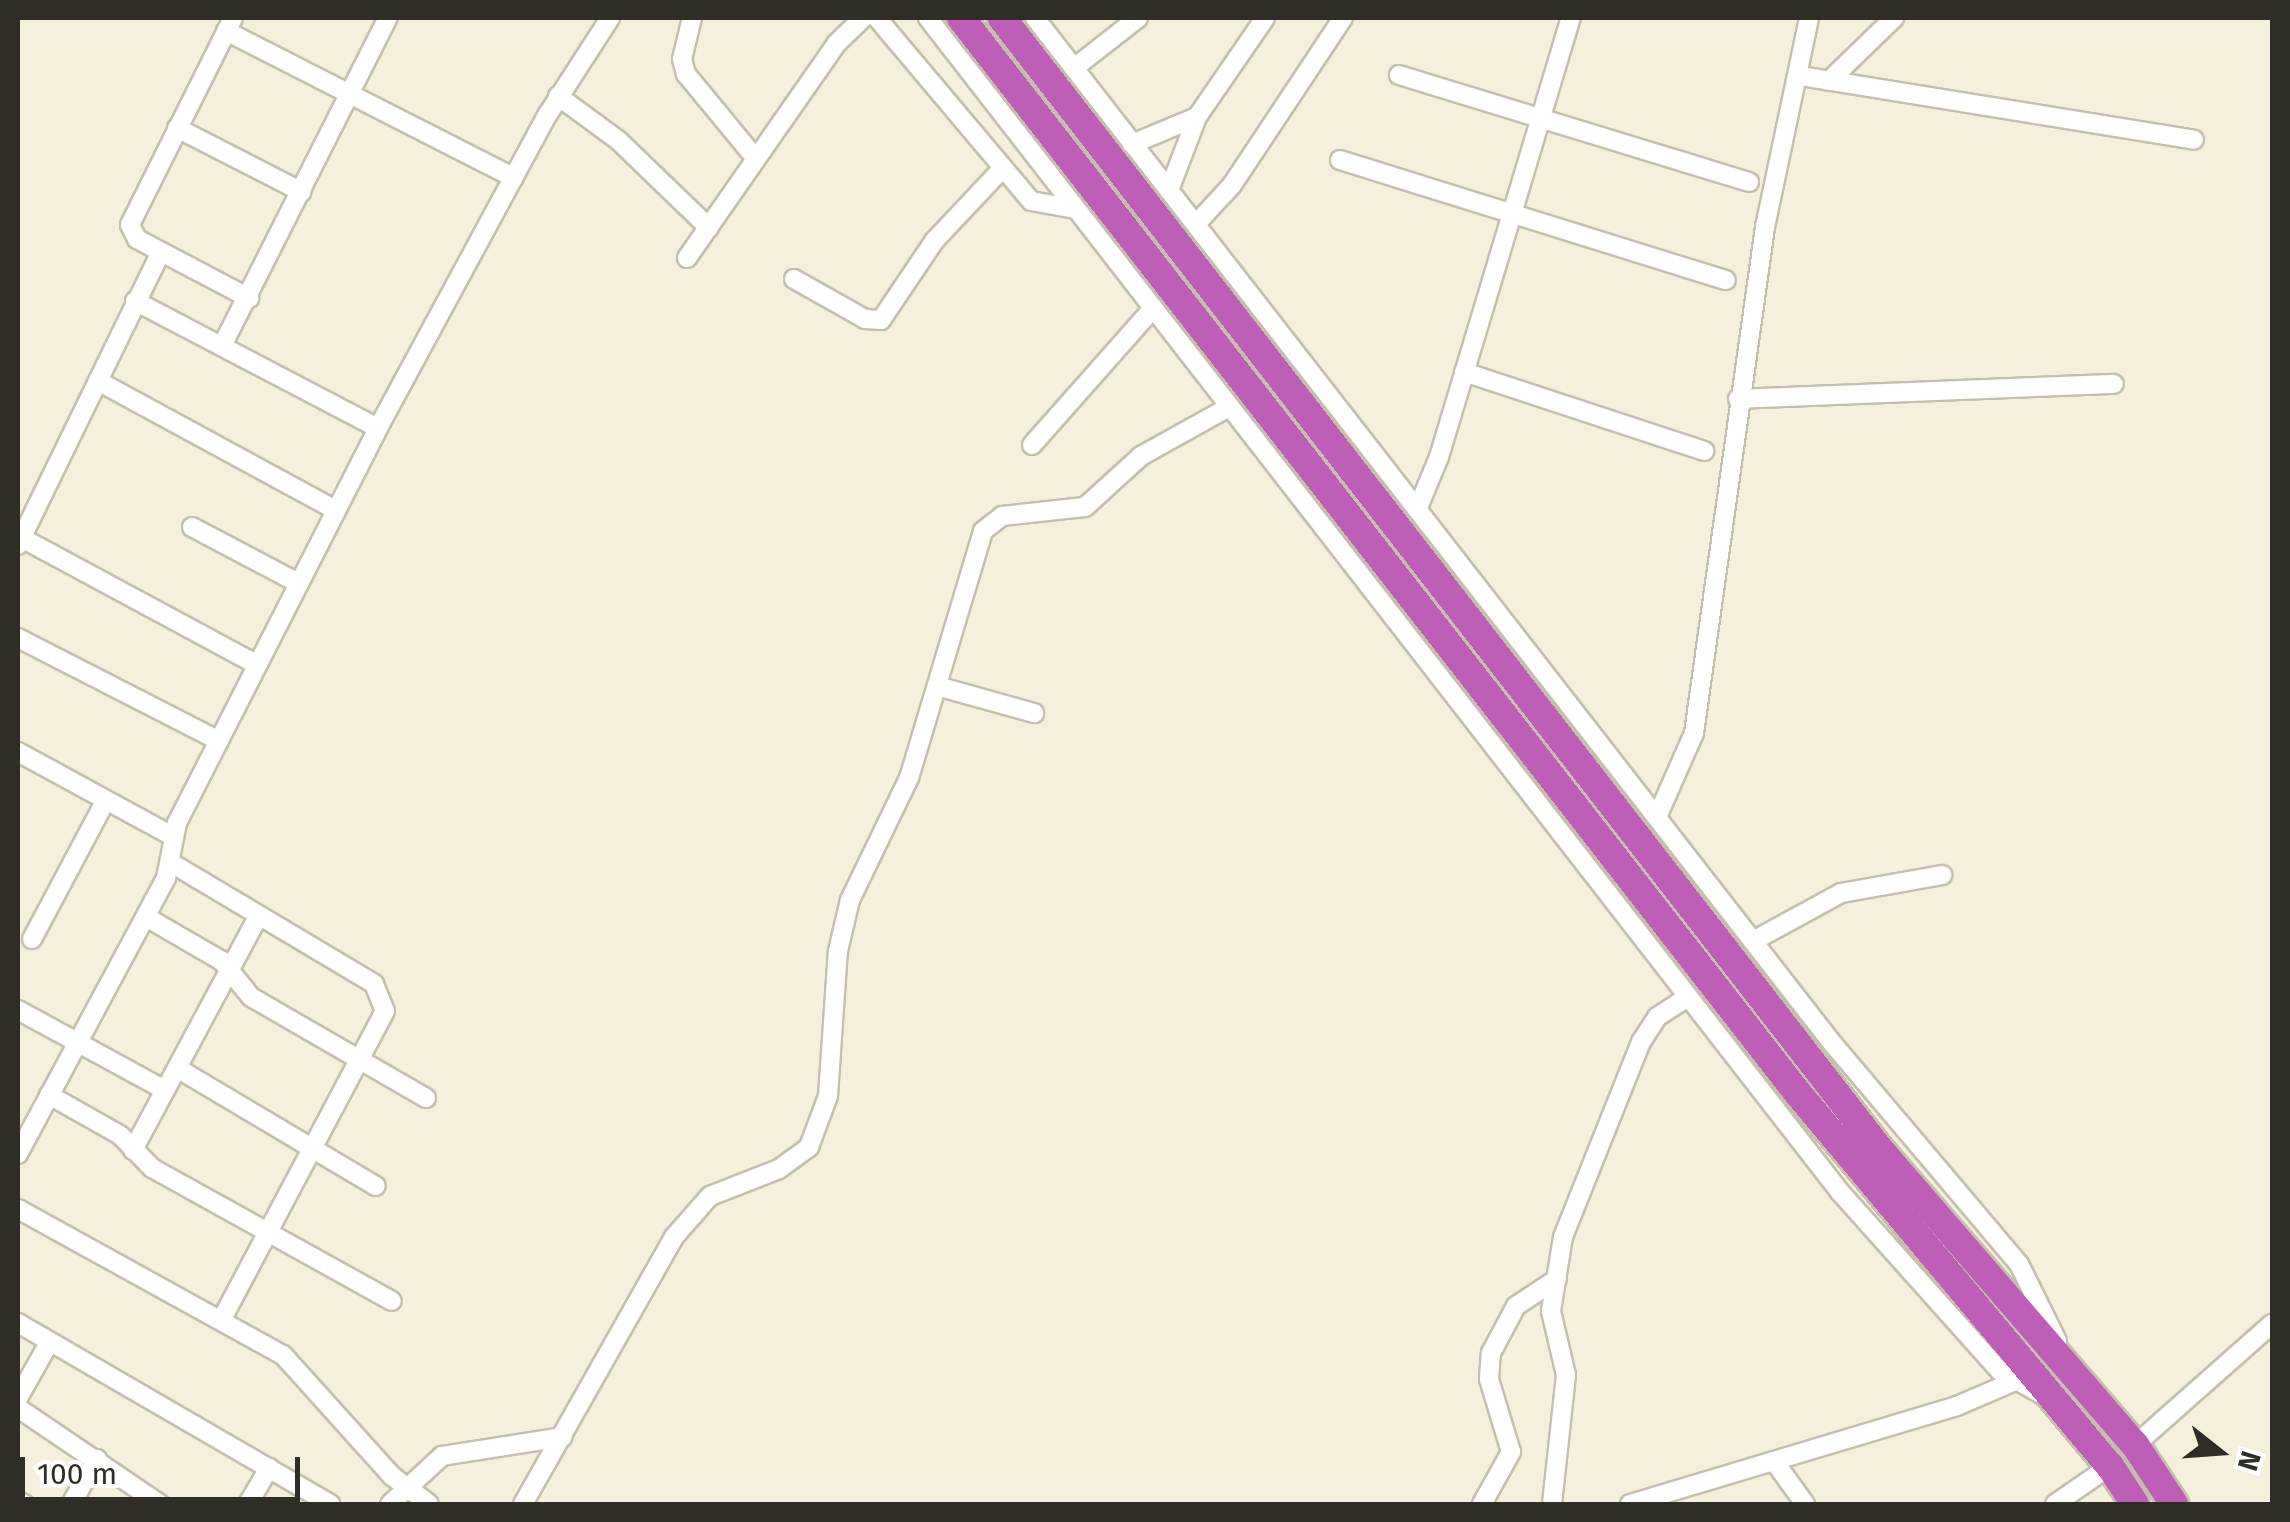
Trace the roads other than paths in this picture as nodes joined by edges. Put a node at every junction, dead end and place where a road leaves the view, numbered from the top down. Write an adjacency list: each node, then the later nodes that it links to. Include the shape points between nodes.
1 (388, 18): 21 (street)
2 (610, 18): 22 (street)
3 (692, 18): 28 (street, via 682,59 686,74)
4 (863, 18): 28 (street)
5 (877, 18): 30 (street)
6 (928, 18): 35 (street)
7 (961, 18): 99 (highway, via 1796,1091)
8 (1002, 18): 96 (highway, via 1881,1151)
9 (1035, 18): 17 (street)
10 (1138, 18): 17 (street)
11 (1265, 18): 24 (street)
12 (1343, 18): 37 (street, via 1232,185)
13 (1570, 18): 23 (street)
14 (1894, 18): 20 (street)
15 (1806, 19): 19 (street)
16 (229, 24): 21 (street); 25 (street)
17 (1074, 68): 27 (street)
18 (1399, 75): 23 (street)
19 (1800, 76): 20 (street); 50 (street, via 1764,227)
20 (1828, 81): 26 (street)
21 (351, 96): 31 (street); 34 (street)
22 (558, 96): 31 (street); 38 (street, via 619,142)
23 (1540, 117): 32 (street); 36 (street)
24 (1197, 118): 27 (street); 33 (street)
25 (177, 128): 34 (street); 39 (street, via 130,225 137,239)
26 (2194, 140)
27 (1132, 144): 33 (street)
28 (756, 159): 38 (street)
29 (1340, 160): 36 (street)
30 (1000, 171): 35 (street, via 1031,201); 41 (street, via 935,240 882,320 865,319)
31 (514, 178): 52 (street)
32 (1749, 182)
33 (1168, 190): 37 (street)
34 (302, 192): 43 (street)
35 (1076, 209): 45 (street)
36 (1512, 214): 42 (street); 47 (street)
37 (1196, 224): 56 (street)
38 (709, 228): 40 (street)
39 (160, 252): 43 (street); 44 (street)
40 (687, 258)
41 (794, 279)
42 (1726, 280)
43 (249, 298): 46 (street)
44 (135, 300): 46 (street); 48 (street)
45 (1153, 308): 51 (street); 53 (street)
46 (222, 346): 52 (street)
47 (1464, 372): 54 (street); 56 (street)
48 (98, 381): 55 (street); 58 (street)
49 (2114, 384): 50 (street)
50 (1738, 399): 67 (street, via 1694,733)
51 (1229, 407): 62 (street, via 1140,456 1085,507 990,522 976,548); 76 (street, via 1654,945)
52 (378, 428): 55 (street)
53 (1032, 444)
54 (1704, 451)
55 (336, 510): 59 (street)
56 (1417, 510): 67 (street)
57 (192, 527): 59 (street)
58 (19, 540): 61 (street)
59 (298, 582): 61 (street)
60 (18, 638): 64 (street)
61 (256, 664): 64 (street)
62 (937, 686): 63 (street); 101 (street, via 909,778 850,900 838,951 824,1112 809,1146 771,1172 710,1196 674,1237)
63 (1034, 712)
64 (217, 740): 68 (street)
65 (18, 755): 66 (street)
66 (106, 800): 68 (street); 73 (street)
67 (1656, 818): 74 (street, via 1715,884)
68 (174, 837): 69 (street)
69 (172, 864): 71 (street); 72 (street)
70 (1942, 875): 74 (street, via 1841,893)
71 (146, 917): 75 (street); 78 (street)
72 (257, 919): 75 (street); 79 (street, via 374,984 385,1010)
73 (32, 940)
74 (1753, 941): 96 (street, via 2018,1264)
75 (230, 969): 79 (street, via 250,997); 80 (street)
76 (1688, 997): 90 (street, via 1656,1017 1641,1042 1571,1210); 97 (street, via 1934,1304)
77 (18, 1010): 78 (street)
78 (77, 1043): 81 (street); 82 (street)
79 (360, 1060): 83 (street); 84 (street)
80 (177, 1068): 81 (street); 84 (street)
81 (166, 1090): 85 (street)
82 (49, 1095): 85 (street); 86 (street)
83 (426, 1098)
84 (312, 1148): 87 (street); 89 (street)
85 (133, 1150): 89 (street, via 152,1168)
86 (18, 1154)
87 (376, 1186)
88 (18, 1209): 92 (street)
89 (266, 1232): 91 (street); 92 (street)
90 (1557, 1279): 117 (street, via 1516,1306 1491,1353 1489,1378 1511,1452); 118 (street, via 1552,1311 1567,1362)
91 (392, 1301)
92 (222, 1318): 107 (street, via 283,1355)
93 (18, 1323): 95 (street)
94 (2272, 1324): 102 (street)
95 (49, 1343): 98 (street); 106 (street)
96 (2073, 1374): 102 (highway)
97 (2015, 1381): 99 (street); 104 (street, via 1957,1406)
98 (18, 1398)
99 (2052, 1399): 105 (highway)
100 (18, 1408): 103 (street)
101 (563, 1437): 107 (street, via 442,1456); 116 (street)
102 (2135, 1446): 123 (highway)
103 (97, 1459): 110 (street); 111 (street)
104 (1774, 1462): 119 (street); 120 (street)
105 (2110, 1466): 121 (street); 122 (highway)
106 (270, 1468): 112 (street); 113 (street)
107 (403, 1487): 114 (street); 115 (street)
108 (18, 1501): 109 (street)
109 (24, 1504)
110 (71, 1504)
111 (160, 1504)
112 (248, 1504)
113 (330, 1504)
114 (390, 1504)
115 (429, 1504)
116 (523, 1504)
117 (1482, 1504)
118 (1552, 1504)
119 (1630, 1504)
120 (1805, 1504)
121 (2055, 1504)
122 (2135, 1504)
123 (2174, 1504)

